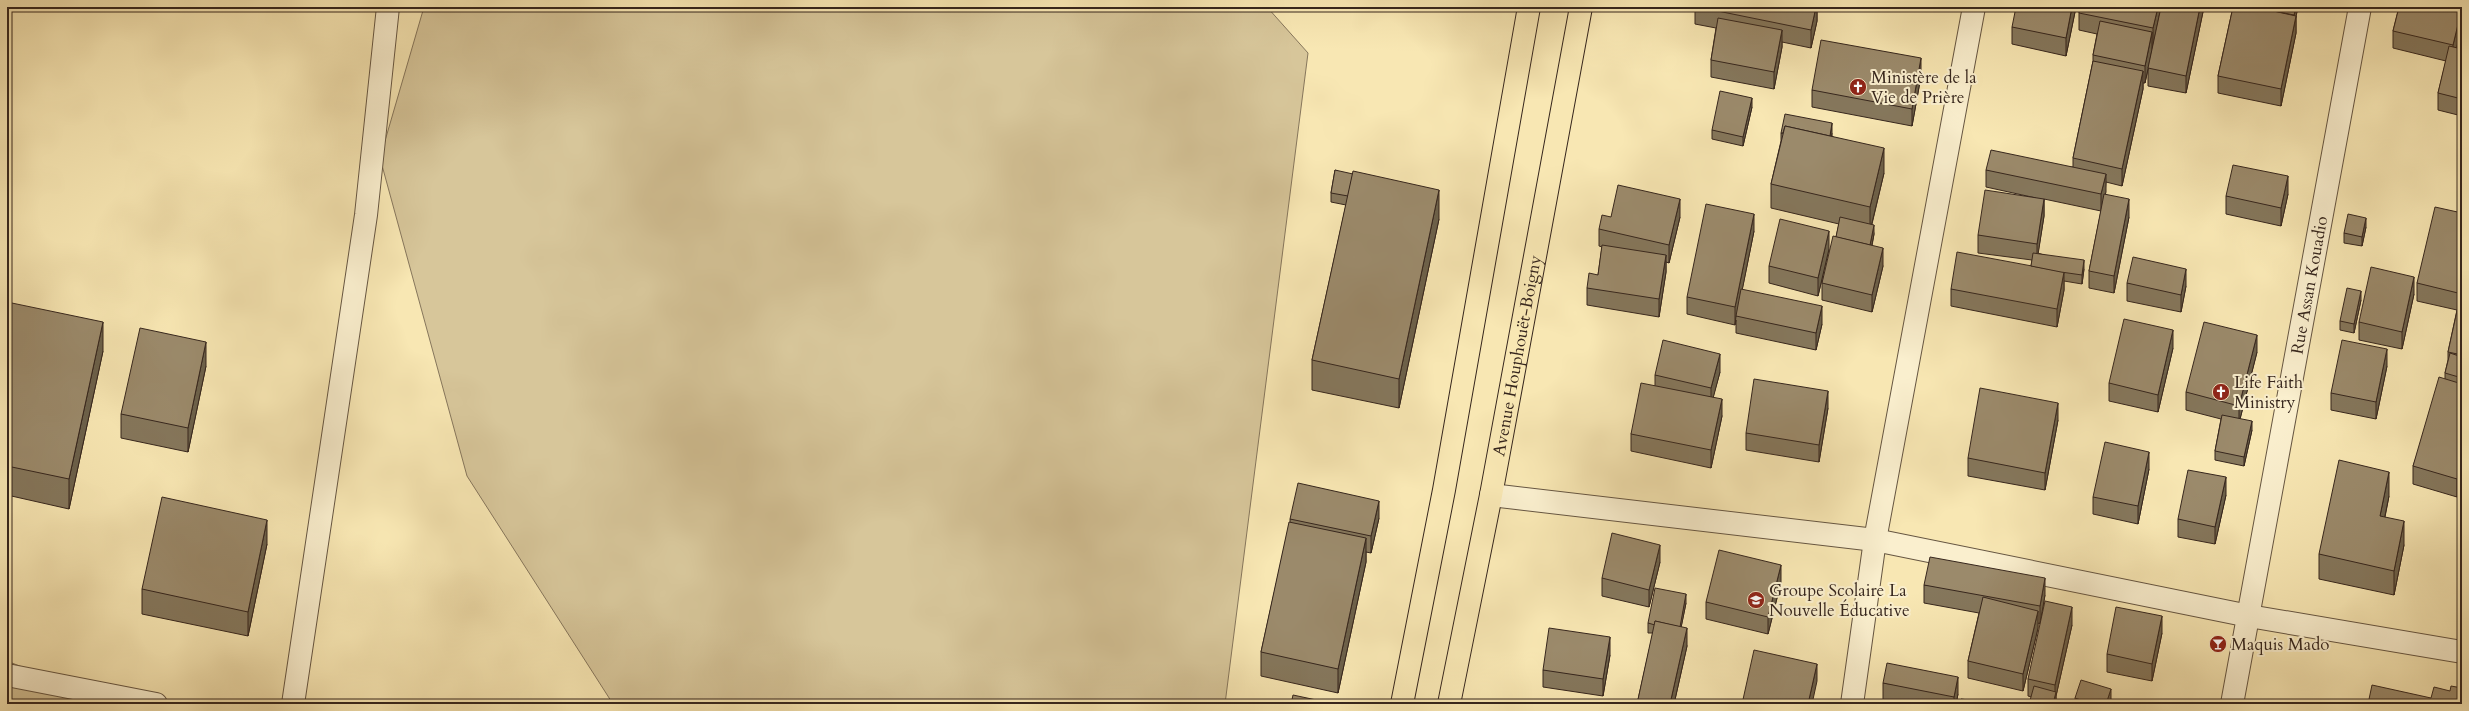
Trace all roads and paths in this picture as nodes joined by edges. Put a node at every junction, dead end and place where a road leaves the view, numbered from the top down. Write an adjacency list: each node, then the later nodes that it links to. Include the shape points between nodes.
1 (388, 7): 12 (street, via 366,215)
2 (1529, 7): 13 (highway, via 1444,490)
3 (1581, 7): 6 (highway, Avenue Houphouët-Boigny)
4 (1974, 7): 7 (street)
5 (2360, 7): 8 (street, Rue Assan Kouadio)
6 (1490, 495): 7 (street); 14 (highway, Avenue Houphouët-Boigny)
7 (1875, 540): 8 (street); 15 (street)
8 (2249, 616): 9 (street); 16 (street, Rue Assan Kouadio)
9 (2462, 652)
10 (7, 676): 11 (street)
11 (156, 704)
12 (293, 704)
13 (1402, 704)
14 (1449, 704)
15 (1852, 704)
16 (2232, 704)

